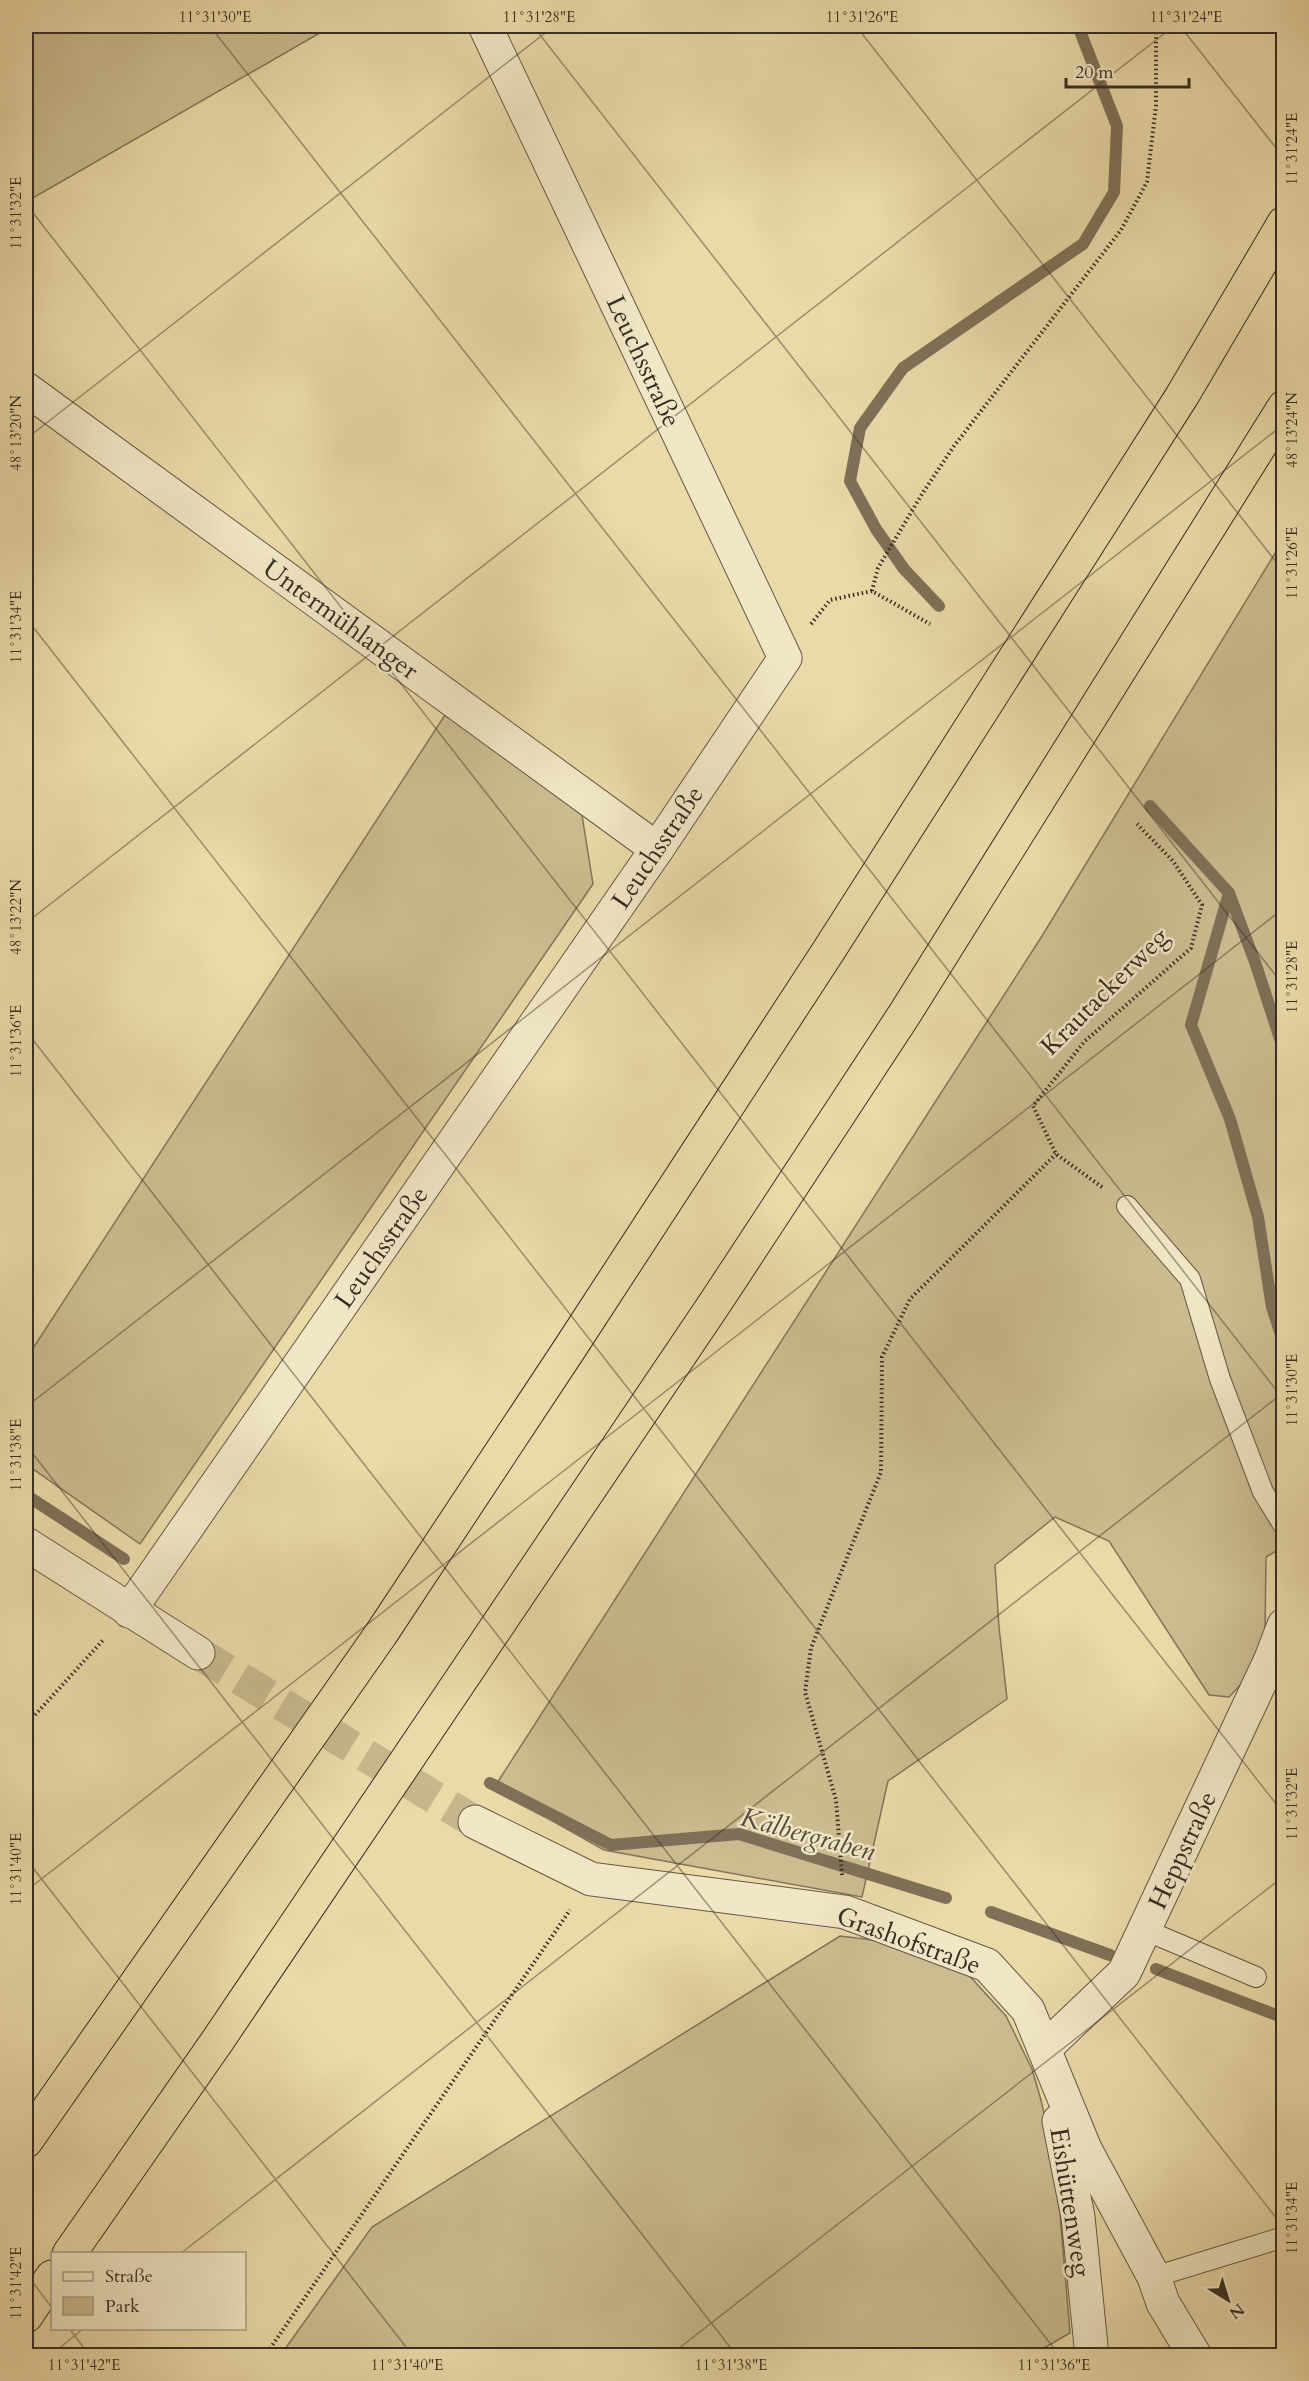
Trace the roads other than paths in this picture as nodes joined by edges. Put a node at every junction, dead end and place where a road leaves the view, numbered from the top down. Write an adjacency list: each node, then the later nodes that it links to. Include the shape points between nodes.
1 (485, 26): 5 (street, Leuchsstraße, via 785,658)
2 (1284, 223): 16 (highway, via 1182,396 570,1348 381,1634)
3 (26, 389): 5 (street, Untermühlanger)
4 (1284, 406): 18 (highway, via 904,1015 762,1232 231,2020)
5 (657, 849): 9 (street, Leuchsstraße)
6 (1127, 1206): 7 (lane, via 1190,1279 1220,1379 1263,1492)
7 (1284, 1526)
8 (26, 1544): 9 (street)
9 (129, 1611): 11 (street)
10 (1284, 1625): 13 (street, Heppstraße)
11 (198, 1653)
12 (475, 1822): 15 (street, Grashofstraße, via 591,1880 845,1911 987,1965 1028,2010)
13 (1145, 1930): 14 (lane); 15 (street, Heppstraße, via 1125,1973)
14 (1256, 1977)
15 (1044, 2049): 19 (street, Grashofstraße, via 1085,2149); 22 (street, Eishüttenweg, via 1078,2217)
16 (26, 2141)
17 (1284, 2237): 19 (lane)
18 (70, 2252)
19 (1154, 2277): 23 (street, Grashofstraße, via 1163,2303)
20 (51, 2278): 21 (highway)
21 (26, 2316)
22 (1092, 2355)
23 (1195, 2355)

